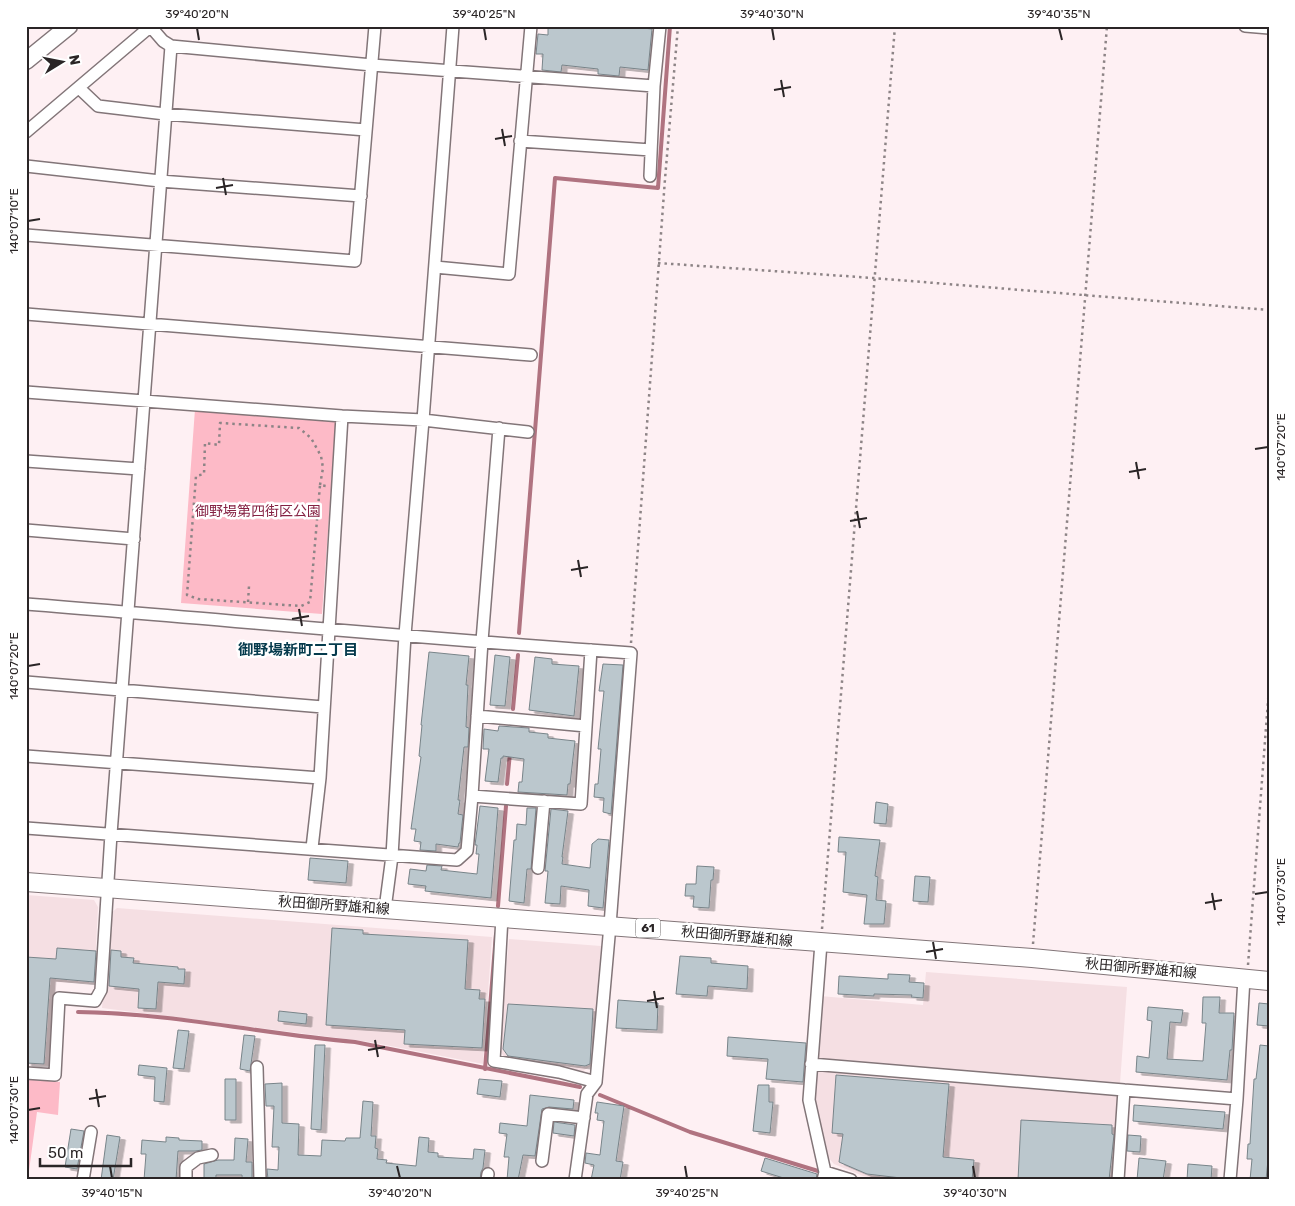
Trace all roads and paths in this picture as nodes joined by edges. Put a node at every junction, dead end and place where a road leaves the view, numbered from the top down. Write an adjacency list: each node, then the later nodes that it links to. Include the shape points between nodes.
1 (69, 26): 13 (street)
2 (151, 26): 12 (street); 18 (street)
3 (375, 26): 14 (street)
4 (453, 26): 15 (street)
5 (531, 26): 16 (street)
6 (660, 26): 17 (street)
7 (678, 26): 30 (path)
8 (895, 26): 32 (path)
9 (1107, 26): 33 (path)
10 (1245, 26): 11 (street)
11 (1269, 28)
12 (171, 46): 14 (street); 19 (street)
13 (26, 61)
14 (372, 65): 15 (street); 20 (street)
15 (449, 70): 16 (street); 31 (street)
16 (525, 76): 17 (street); 22 (street)
17 (654, 86): 23 (street)
18 (79, 88): 19 (street, via 98,106); 21 (street)
19 (165, 114): 20 (street); 26 (street)
20 (366, 130): 27 (street)
21 (26, 132)
22 (520, 141): 23 (street); 31 (street, via 509,274)
23 (651, 150): 25 (street)
24 (26, 166): 26 (street)
25 (650, 176)
26 (160, 181): 27 (street); 29 (street)
27 (361, 196): 29 (street, via 355,261)
28 (26, 235): 29 (street)
29 (155, 246): 36 (street)
30 (658, 263): 32 (path); 59 (path)
31 (435, 267): 37 (street)
32 (873, 278): 33 (path); 81 (path)
33 (1087, 295): 34 (path); 82 (path)
34 (1269, 310)
35 (26, 314): 36 (street)
36 (150, 323): 37 (street); 40 (street)
37 (428, 346): 38 (street); 42 (street)
38 (531, 355)
39 (26, 392): 40 (street)
40 (144, 400): 41 (street); 46 (street)
41 (342, 416): 42 (street); 48 (street)
42 (423, 420): 43 (street); 56 (street)
43 (499, 428): 44 (street); 57 (street)
44 (528, 432)
45 (26, 461): 46 (street)
46 (139, 469): 50 (street)
47 (320, 485): 48 (path); 52 (path, via 310,602 300,606); 52 (path, via 321,456 312,438 299,428 220,423 219,445 205,443 204,474 196,476 187,595 198,599)
48 (338, 488): 55 (street)
49 (26, 530): 50 (street)
50 (134, 539): 54 (street)
51 (249, 586): 52 (path)
52 (248, 602)
53 (26, 604): 54 (street)
54 (129, 612): 55 (street); 62 (street)
55 (328, 630): 56 (street); 63 (street)
56 (405, 634): 57 (street); 74 (street)
57 (482, 642): 58 (street); 64 (street)
58 (591, 650): 59 (street); 65 (street)
59 (630, 653): 80 (street)
60 (26, 682): 62 (street)
61 (1269, 688): 83 (path)
62 (123, 690): 63 (street); 67 (street)
63 (323, 707): 68 (street)
64 (477, 716): 65 (street); 69 (street)
65 (586, 726): 70 (street, via 581,804)
66 (26, 756): 67 (street)
67 (118, 763): 68 (street); 72 (street)
68 (320, 778): 73 (street)
69 (472, 796): 70 (street); 74 (street, via 467,851 457,860)
70 (544, 801): 75 (street)
71 (26, 828): 72 (street)
72 (111, 834): 73 (street); 77 (street)
73 (312, 848): 74 (street)
74 (392, 856): 78 (street)
75 (538, 868)
76 (26, 882): 77 (main road, 秋田御所野雄和線 / 61)
77 (108, 888): 78 (main road, 秋田御所野雄和線 / 61); 87 (street, via 101,990 95,1001 59,998 55,1075)
78 (385, 909): 79 (main road, 秋田御所野雄和線 / 61)
79 (502, 917): 80 (main road, 秋田御所野雄和線 / 61); 88 (street, via 494,1061)
80 (610, 925): 81 (main road, 秋田御所野雄和線 / 61); 88 (street)
81 (821, 943): 82 (main road, 秋田御所野雄和線 / 61); 85 (street)
82 (1032, 958): 83 (main road, 秋田御所野雄和線 / 61)
83 (1246, 978): 84 (main road, 秋田御所野雄和線 / 61); 90 (street)
84 (1269, 981)
85 (811, 1064): 89 (street); 95 (street, via 809,1100)
86 (258, 1067): 98 (street)
87 (26, 1073)
88 (596, 1082): 91 (street, via 587,1094)
89 (1124, 1090): 90 (street); 101 (street)
90 (1237, 1100): 102 (street)
91 (584, 1118): 94 (street, via 548,1114); 99 (street)
92 (91, 1132): 96 (street)
93 (212, 1155): 97 (street, via 198,1158 186,1166)
94 (542, 1161)
95 (824, 1176): 100 (street)
96 (83, 1180)
97 (186, 1180)
98 (260, 1180)
99 (575, 1180)
100 (852, 1180)
101 (1118, 1180)
102 (1230, 1180)

